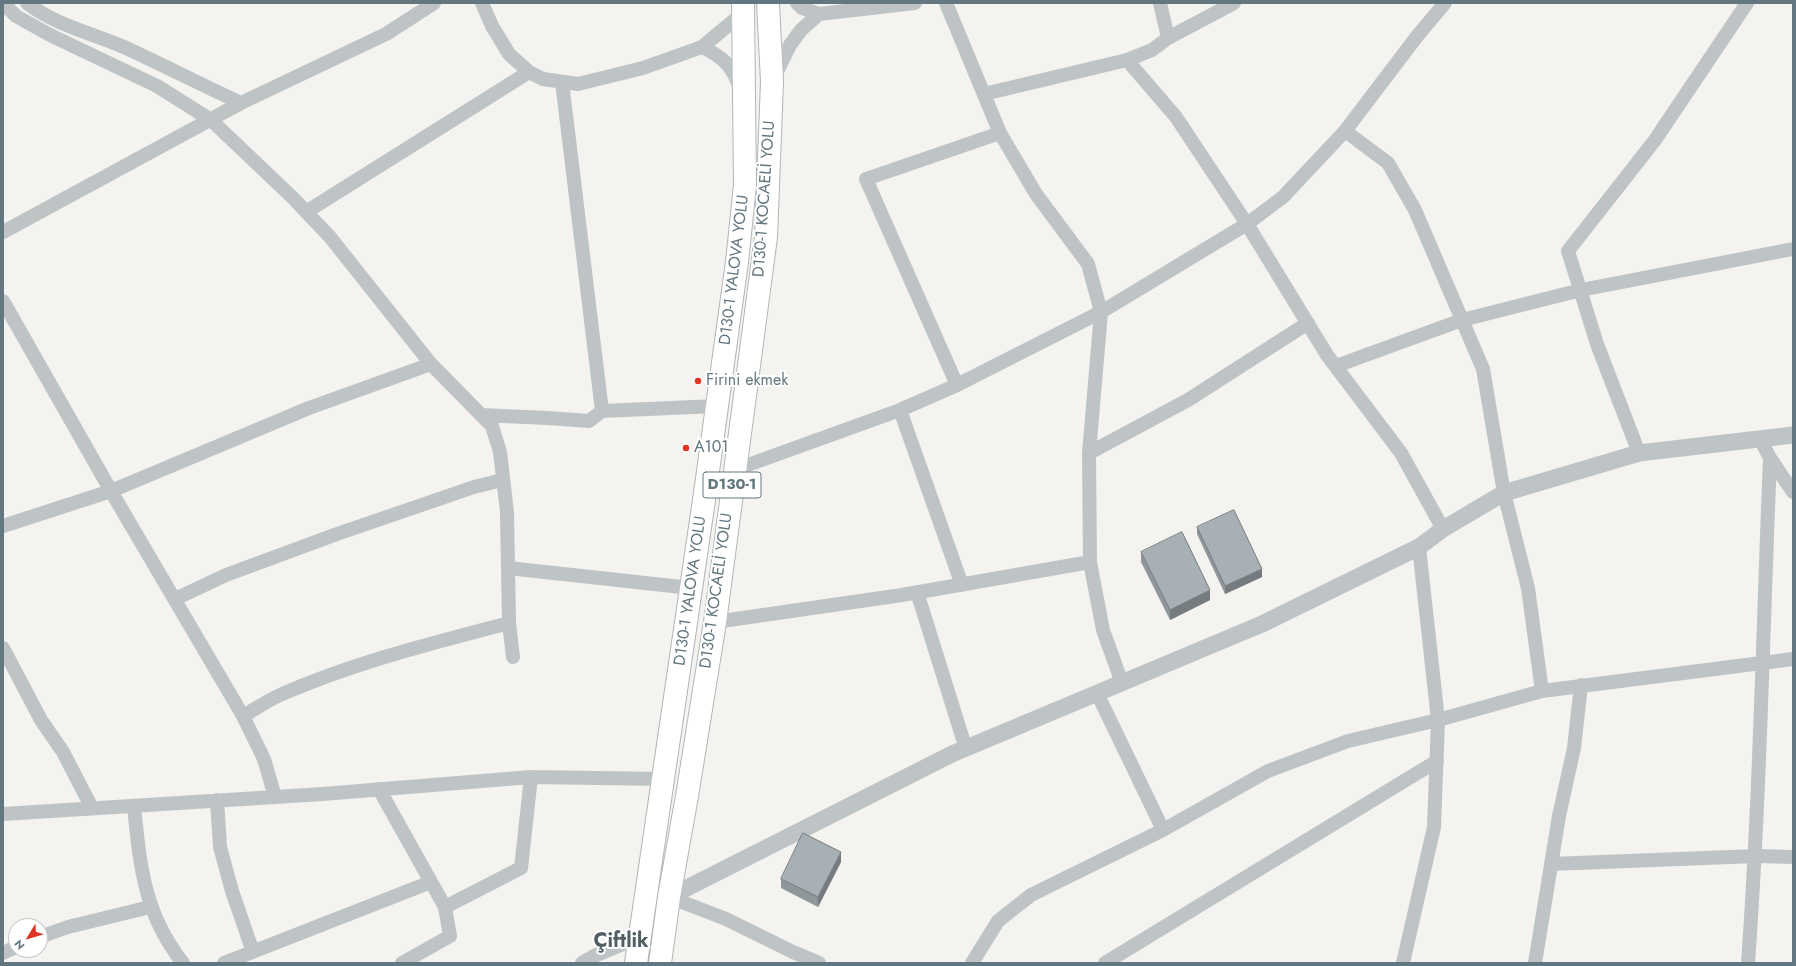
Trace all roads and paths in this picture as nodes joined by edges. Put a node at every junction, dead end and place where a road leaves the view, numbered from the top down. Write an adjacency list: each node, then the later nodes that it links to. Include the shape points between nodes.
1 (3, 3): 24 (street, via 16,16 50,36 157,86)
2 (27, 3): 22 (street, via 54,19 124,47)
3 (434, 3): 22 (street, via 386,34)
4 (482, 3): 18 (street, via 509,54)
5 (768, 3): 20 (highway, D130-1 KOCAELİ YOLU / D130-1)
6 (797, 3): 14 (street, via 802,8)
7 (915, 3): 14 (street)
8 (946, 3): 21 (street)
9 (1160, 3): 15 (street)
10 (1234, 3): 15 (street)
11 (1445, 3): 25 (street)
12 (1747, 3): 31 (street, via 1655,140 1568,251)
13 (743, 8): 16 (street); 23 (highway, D130-1 YALOVA YOLU / D130-1)
14 (819, 14): 20 (street, via 801,30 790,45)
15 (1168, 38): 17 (street, via 1152,50)
16 (702, 47): 19 (street, via 643,68 578,84); 23 (street, via 719,56 730,67 737,79)
17 (1127, 60): 21 (street); 28 (street, via 1176,117)
18 (529, 72): 19 (street, via 543,79); 27 (street)
19 (562, 82): 41 (street)
20 (772, 82): 48 (highway, D130-1 KOCAELİ YOLU / D130-1, via 766,237)
21 (984, 94): 26 (street)
22 (241, 102): 24 (street)
23 (745, 108): 39 (highway, D130-1 YALOVA YOLU / D130-1, via 745,185)
24 (211, 120): 27 (street); 29 (street)
25 (1345, 131): 28 (street, via 1283,197); 34 (street, via 1388,163 1416,210)
26 (1000, 133): 33 (street, via 1036,194 1088,264); 38 (street, via 866,179)
27 (306, 212): 36 (street, via 330,237)
28 (1247, 224): 33 (street); 35 (street)
29 (3, 232)
30 (1793, 249): 31 (street)
31 (1581, 290): 34 (street); 46 (street, via 1597,344)
32 (3, 301): 50 (street)
33 (1101, 312): 38 (street); 45 (street)
34 (1462, 320): 37 (street); 52 (street, via 1484,369)
35 (1308, 323): 37 (street); 45 (street, via 1188,400)
36 (431, 364): 42 (street); 50 (street, via 309,408)
37 (1336, 366): 54 (street, via 1401,452)
38 (957, 385): 40 (street)
39 (717, 406): 41 (street); 59 (highway, D130-1 YALOVA YOLU / D130-1)
40 (900, 410): 48 (street); 58 (street)
41 (602, 411): 42 (street, via 589,422)
42 (481, 415): 49 (street, via 492,426 500,452)
43 (1793, 435): 44 (street)
44 (1760, 438): 46 (street); 47 (street)
45 (1089, 453): 56 (street)
46 (1639, 453): 52 (street)
47 (1770, 458): 51 (street); 67 (street)
48 (734, 470): 62 (highway, D130-1 KOCAELİ YOLU / D130-1)
49 (502, 480): 57 (street, via 507,512); 61 (street, via 474,486 337,534 226,575)
50 (111, 491): 53 (street); 61 (street)
51 (1793, 492)
52 (1504, 493): 54 (street); 70 (street, via 1528,588)
53 (3, 526)
54 (1443, 529): 55 (street)
55 (1419, 546): 68 (street, via 1262,624); 73 (street)
56 (1090, 562): 58 (street); 68 (street, via 1103,630)
57 (508, 568): 59 (street); 63 (street)
58 (962, 585): 60 (street)
59 (691, 588): 77 (highway, D130-1 YALOVA YOLU / D130-1)
60 (917, 592): 62 (street); 74 (street)
61 (175, 600): 72 (street)
62 (715, 622): 89 (highway, D130-1 KOCAELİ YOLU / D130-1)
63 (509, 623): 65 (street); 72 (street, via 418,646 341,672 278,696)
64 (3, 648): 82 (street)
65 (513, 657)
66 (1793, 659): 67 (street)
67 (1762, 664): 69 (street); 85 (street)
68 (1122, 683): 71 (street)
69 (1581, 685): 70 (street); 87 (street, via 1574,748)
70 (1542, 691): 73 (street)
71 (1097, 693): 74 (street); 84 (street)
72 (243, 716): 79 (street, via 264,759)
73 (1438, 720): 75 (street); 84 (street, via 1348,740 1268,771)
74 (966, 749): 89 (street)
75 (1437, 761): 105 (street); 106 (street, via 1434,827)
76 (531, 777): 77 (street); 78 (street); 91 (street, via 521,868)
77 (664, 779): 93 (highway, D130-1 YALOVA YOLU / D130-1)
78 (378, 789): 79 (street); 88 (street)
79 (275, 797): 80 (street)
80 (217, 800): 81 (street); 94 (street, via 220,847)
81 (134, 806): 82 (street); 90 (street, via 140,861)
82 (92, 808): 83 (street)
83 (3, 814)
84 (1163, 830): 104 (street, via 1031,895 998,921)
85 (1756, 856): 86 (street); 87 (street); 108 (street)
86 (1793, 857)
87 (1551, 864): 107 (street)
88 (431, 882): 91 (street); 94 (street)
89 (669, 897): 102 (highway, D130-1 KOCAELİ YOLU / D130-1); 103 (street, via 726,919)
90 (150, 907): 92 (street); 97 (street, via 169,946)
91 (445, 907): 99 (street, via 450,936)
92 (48, 934)
93 (640, 937): 100 (street); 101 (highway, D130-1 YALOVA YOLU / D130-1)
94 (253, 952): 98 (street)
95 (3, 953): 96 (street)
96 (9, 963)
97 (183, 963)
98 (224, 963)
99 (402, 963)
100 (582, 963)
101 (636, 963)
102 (660, 963)
103 (819, 963)
104 (972, 963)
105 (1105, 963)
106 (1403, 963)
107 (1535, 963)
108 (1748, 963)

